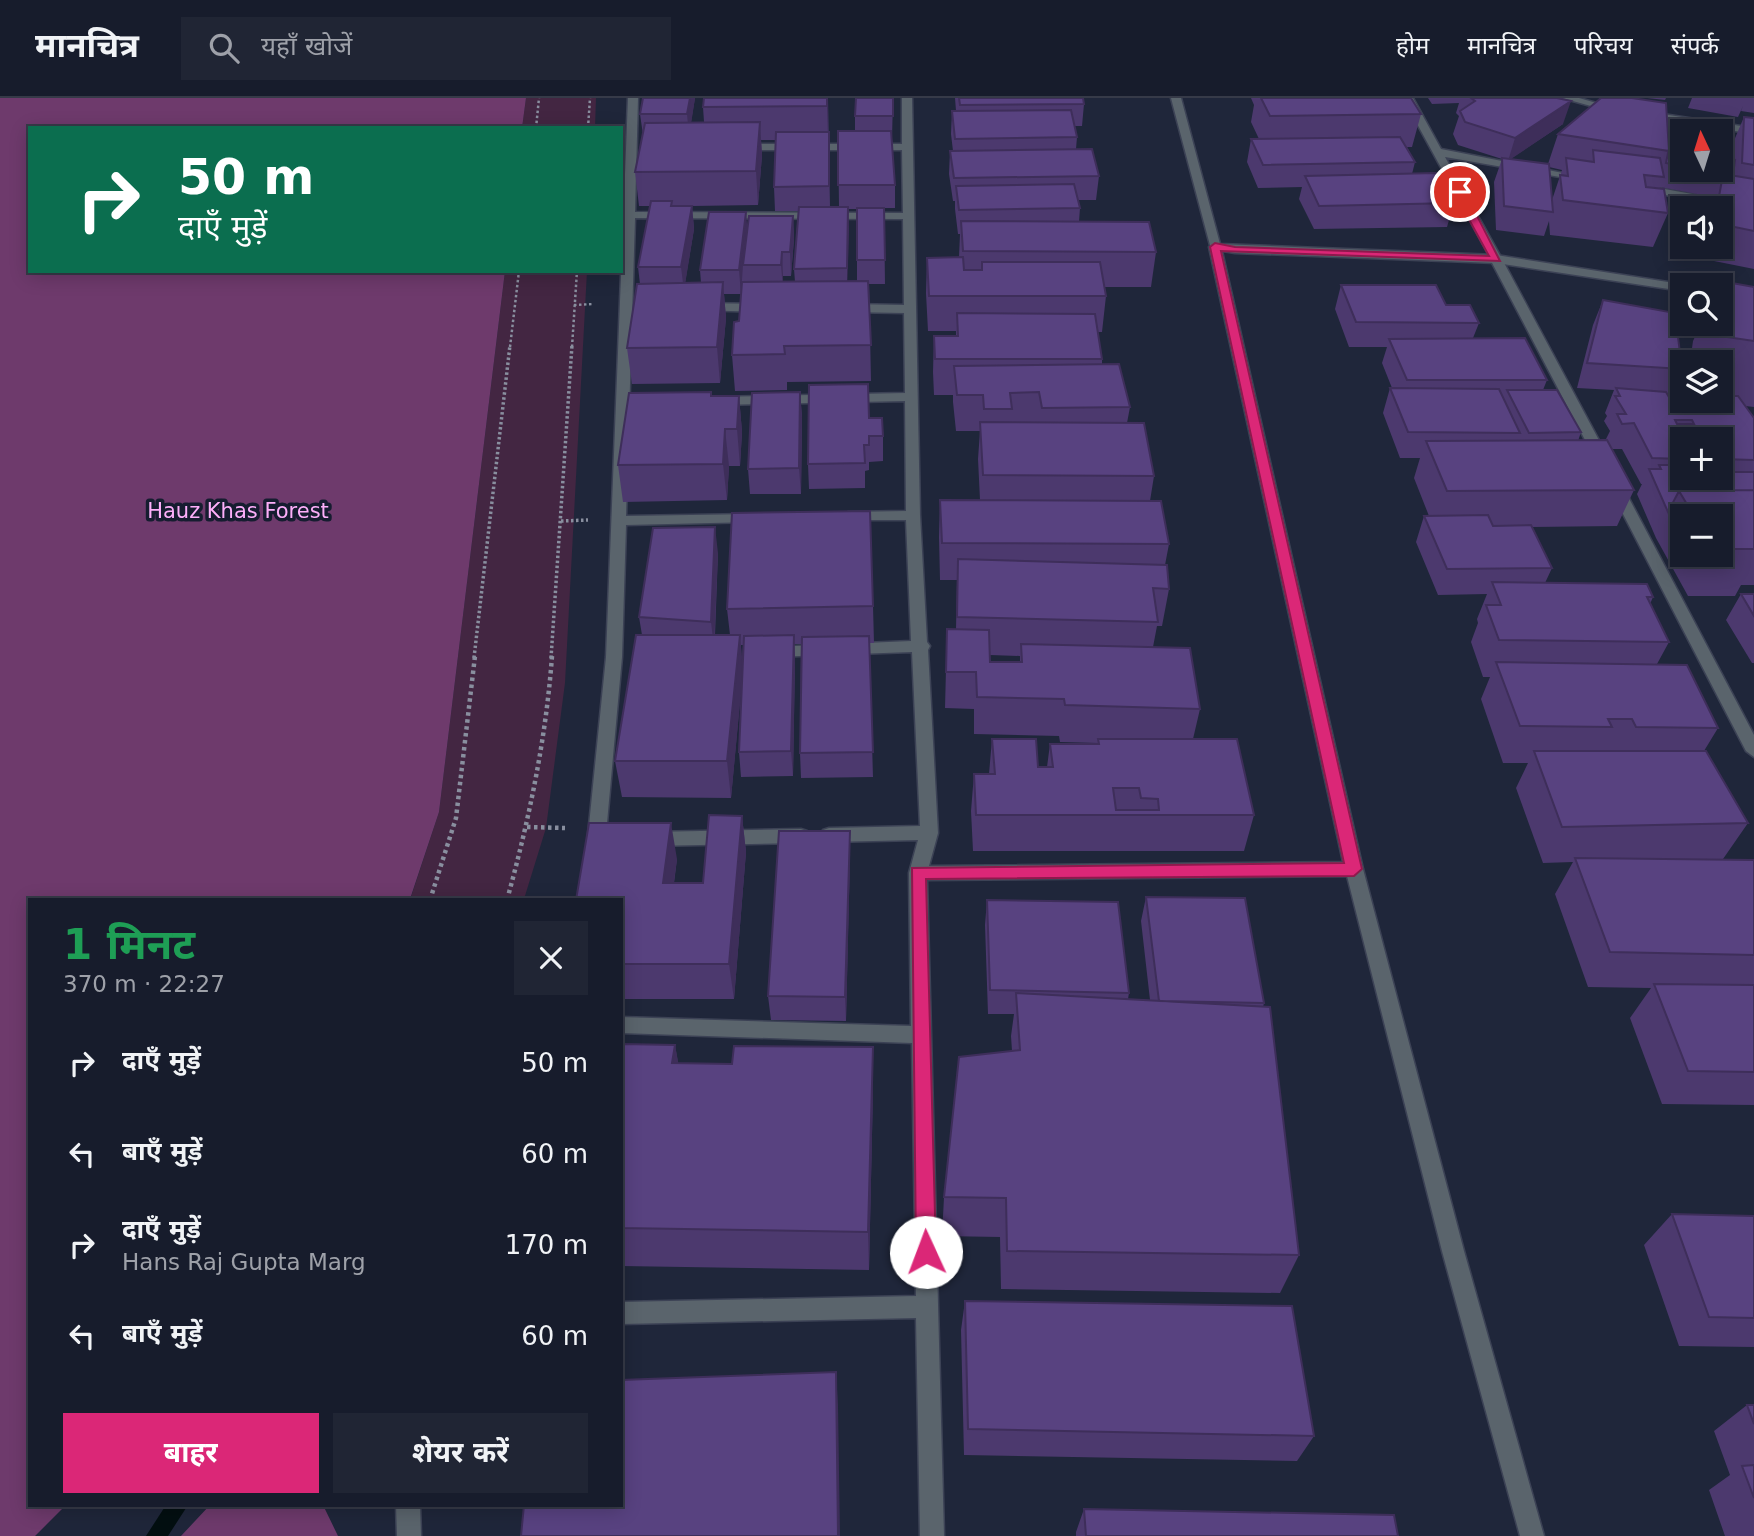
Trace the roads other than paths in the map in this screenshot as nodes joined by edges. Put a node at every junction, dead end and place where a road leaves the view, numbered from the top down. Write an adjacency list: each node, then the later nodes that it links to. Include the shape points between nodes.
1 (634, 98): 13 (street, via 638,147)
2 (907, 98): 8 (street)
3 (1176, 98): 15 (street)
4 (1408, 98): 9 (street)
5 (1567, 98): 6 (street, via 1614,110)
6 (1754, 131)
7 (727, 147): 8 (street)
8 (907, 147): 14 (street)
9 (1438, 152): 10 (street); 16 (street)
10 (1602, 181)
11 (1630, 186): 12 (street)
12 (1754, 208)
13 (629, 215): 14 (street); 27 (street, via 634,306)
14 (909, 216): 21 (street)
15 (1215, 247): 16 (street); 34 (street)
16 (1496, 259): 17 (street); 30 (street)
17 (1670, 284)
18 (681, 307): 19 (street)
19 (776, 308)
20 (830, 308): 21 (street)
21 (910, 309): 22 (street)
22 (912, 397): 23 (street); 24 (street)
23 (706, 401)
24 (913, 515): 25 (street); 28 (street)
25 (830, 516)
26 (774, 517): 27 (street)
27 (621, 520): 32 (street, via 621,657)
28 (922, 646): 29 (street); 31 (street)
29 (754, 652)
30 (1754, 751)
31 (929, 832): 32 (street); 35 (street)
32 (611, 840): 33 (street)
33 (589, 864)
34 (1354, 869): 35 (street); 43 (street)
35 (918, 873): 37 (street)
36 (623, 1025): 37 (street)
37 (920, 1035): 38 (street)
38 (927, 1307): 39 (street); 42 (street)
39 (623, 1313)
40 (408, 1507): 41 (street)
41 (409, 1536)
42 (932, 1536)
43 (1532, 1536)

